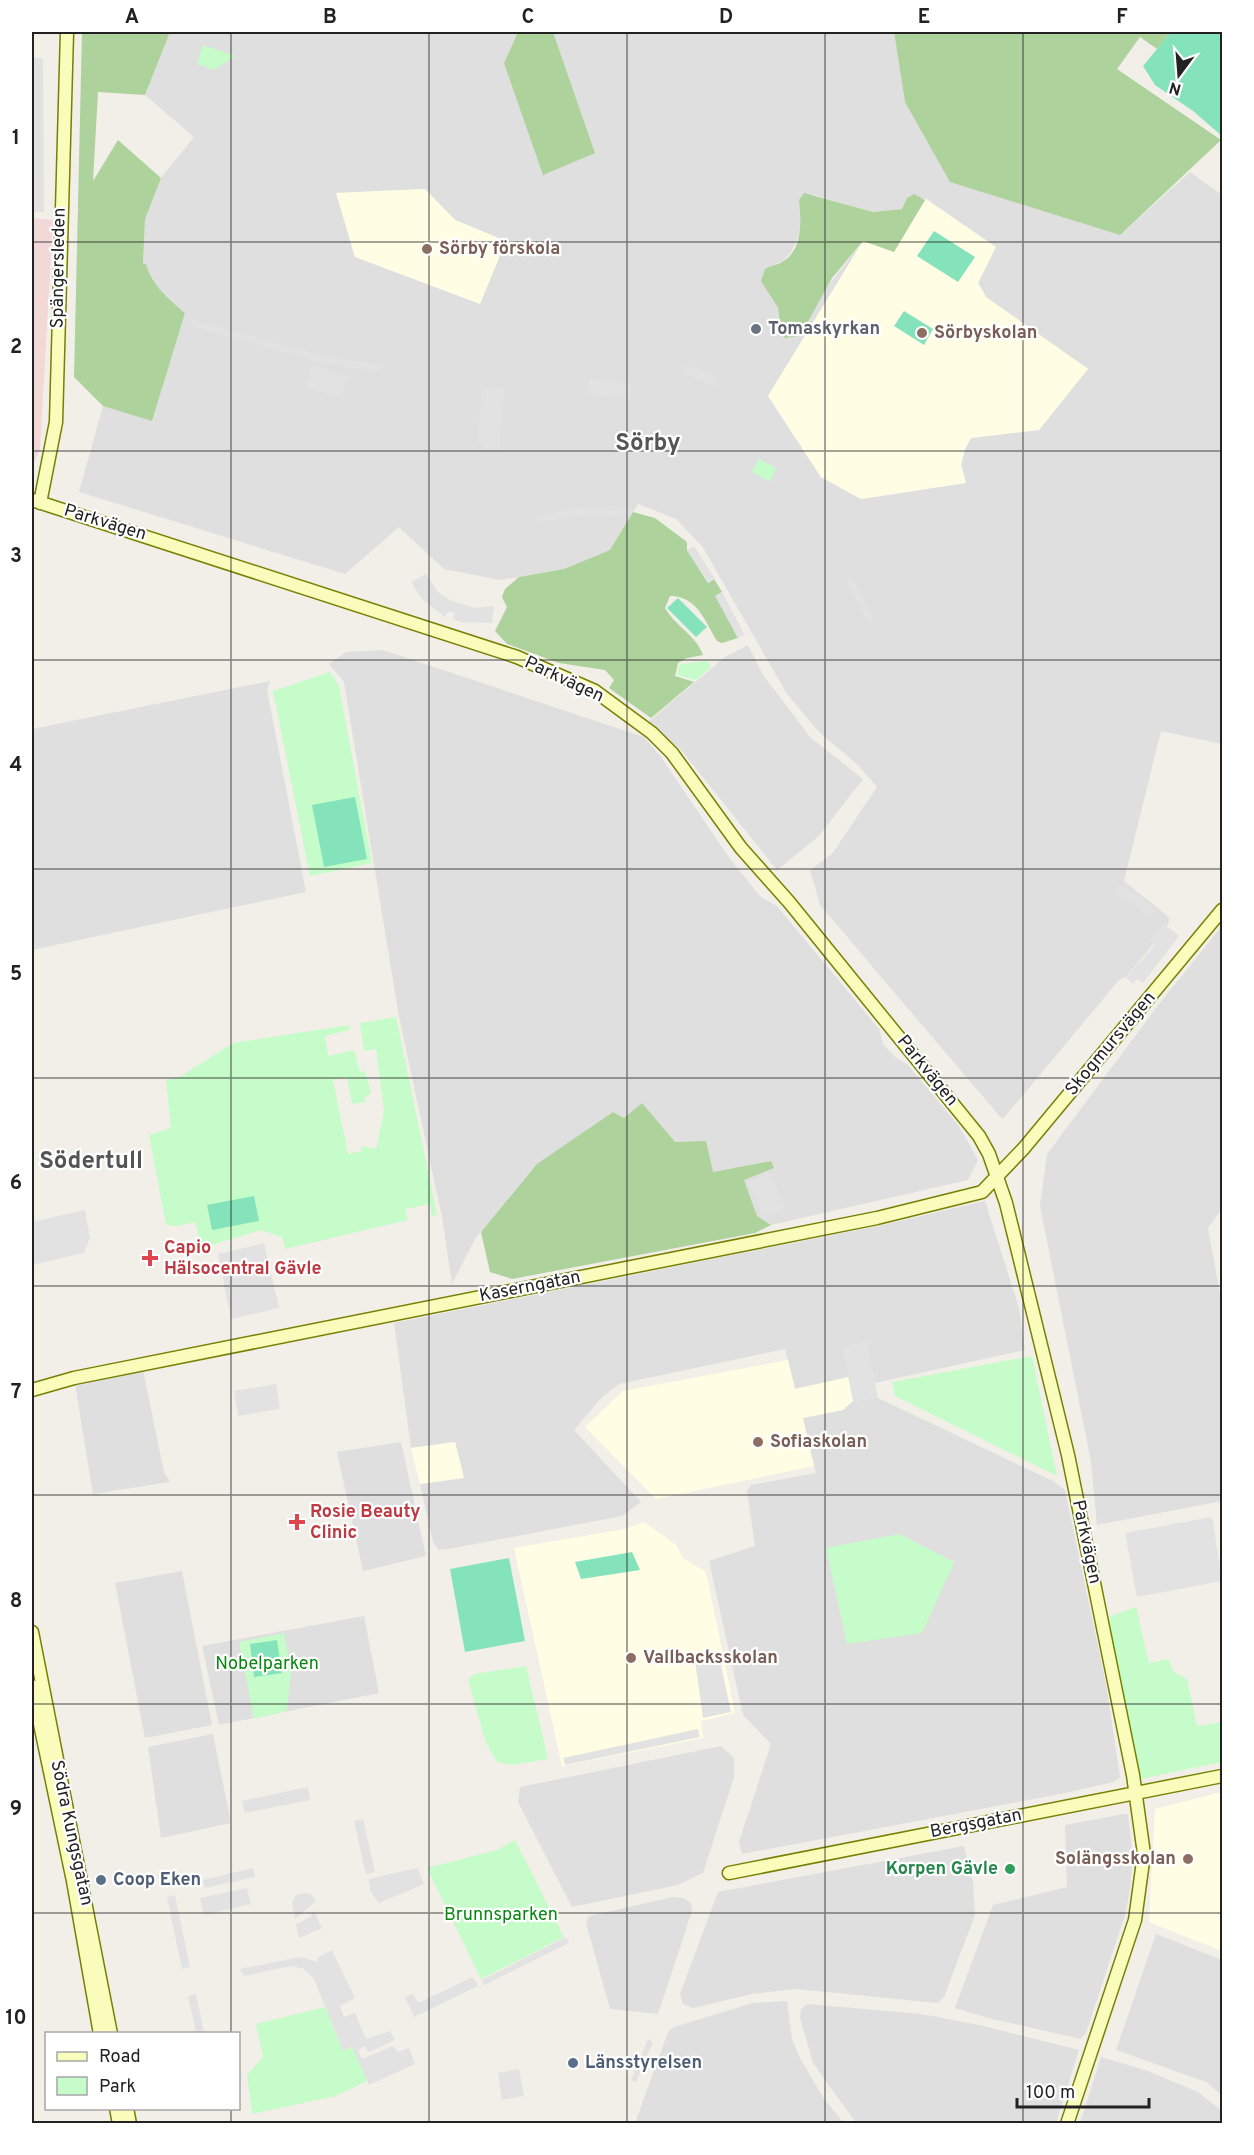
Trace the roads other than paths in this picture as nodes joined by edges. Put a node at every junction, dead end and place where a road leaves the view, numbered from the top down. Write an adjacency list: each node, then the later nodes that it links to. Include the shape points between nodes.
1 (67, 32): 2 (main road, Spängersleden, via 56,422 45,486)
2 (36, 501): 4 (main road, Parkvägen, via 516,657 595,691 652,733 672,753 741,848 979,1136)
3 (1222, 910): 4 (main road, Skogmursvägen)
4 (998, 1176): 5 (main road, Kaserngatan, via 982,1192 940,1205); 11 (main road, Parkvägen, via 1068,1455)
5 (55, 1382): 6 (main road, Kaserngatan); 7 (main road, Kaserngatan)
6 (32, 1383)
7 (32, 1390)
8 (32, 1632): 14 (main road, Södra Kungsgatan)
9 (32, 1686): 13 (main road, Södra Kungsgatan)
10 (1222, 1776): 11 (main road, Bergsgatan)
11 (1136, 1793): 12 (main road, Bergsgatan); 15 (main road, Parkvägen, via 1144,1854 1137,1911)
12 (729, 1873)
13 (100, 2032)
14 (111, 2032)
15 (1067, 2124)

